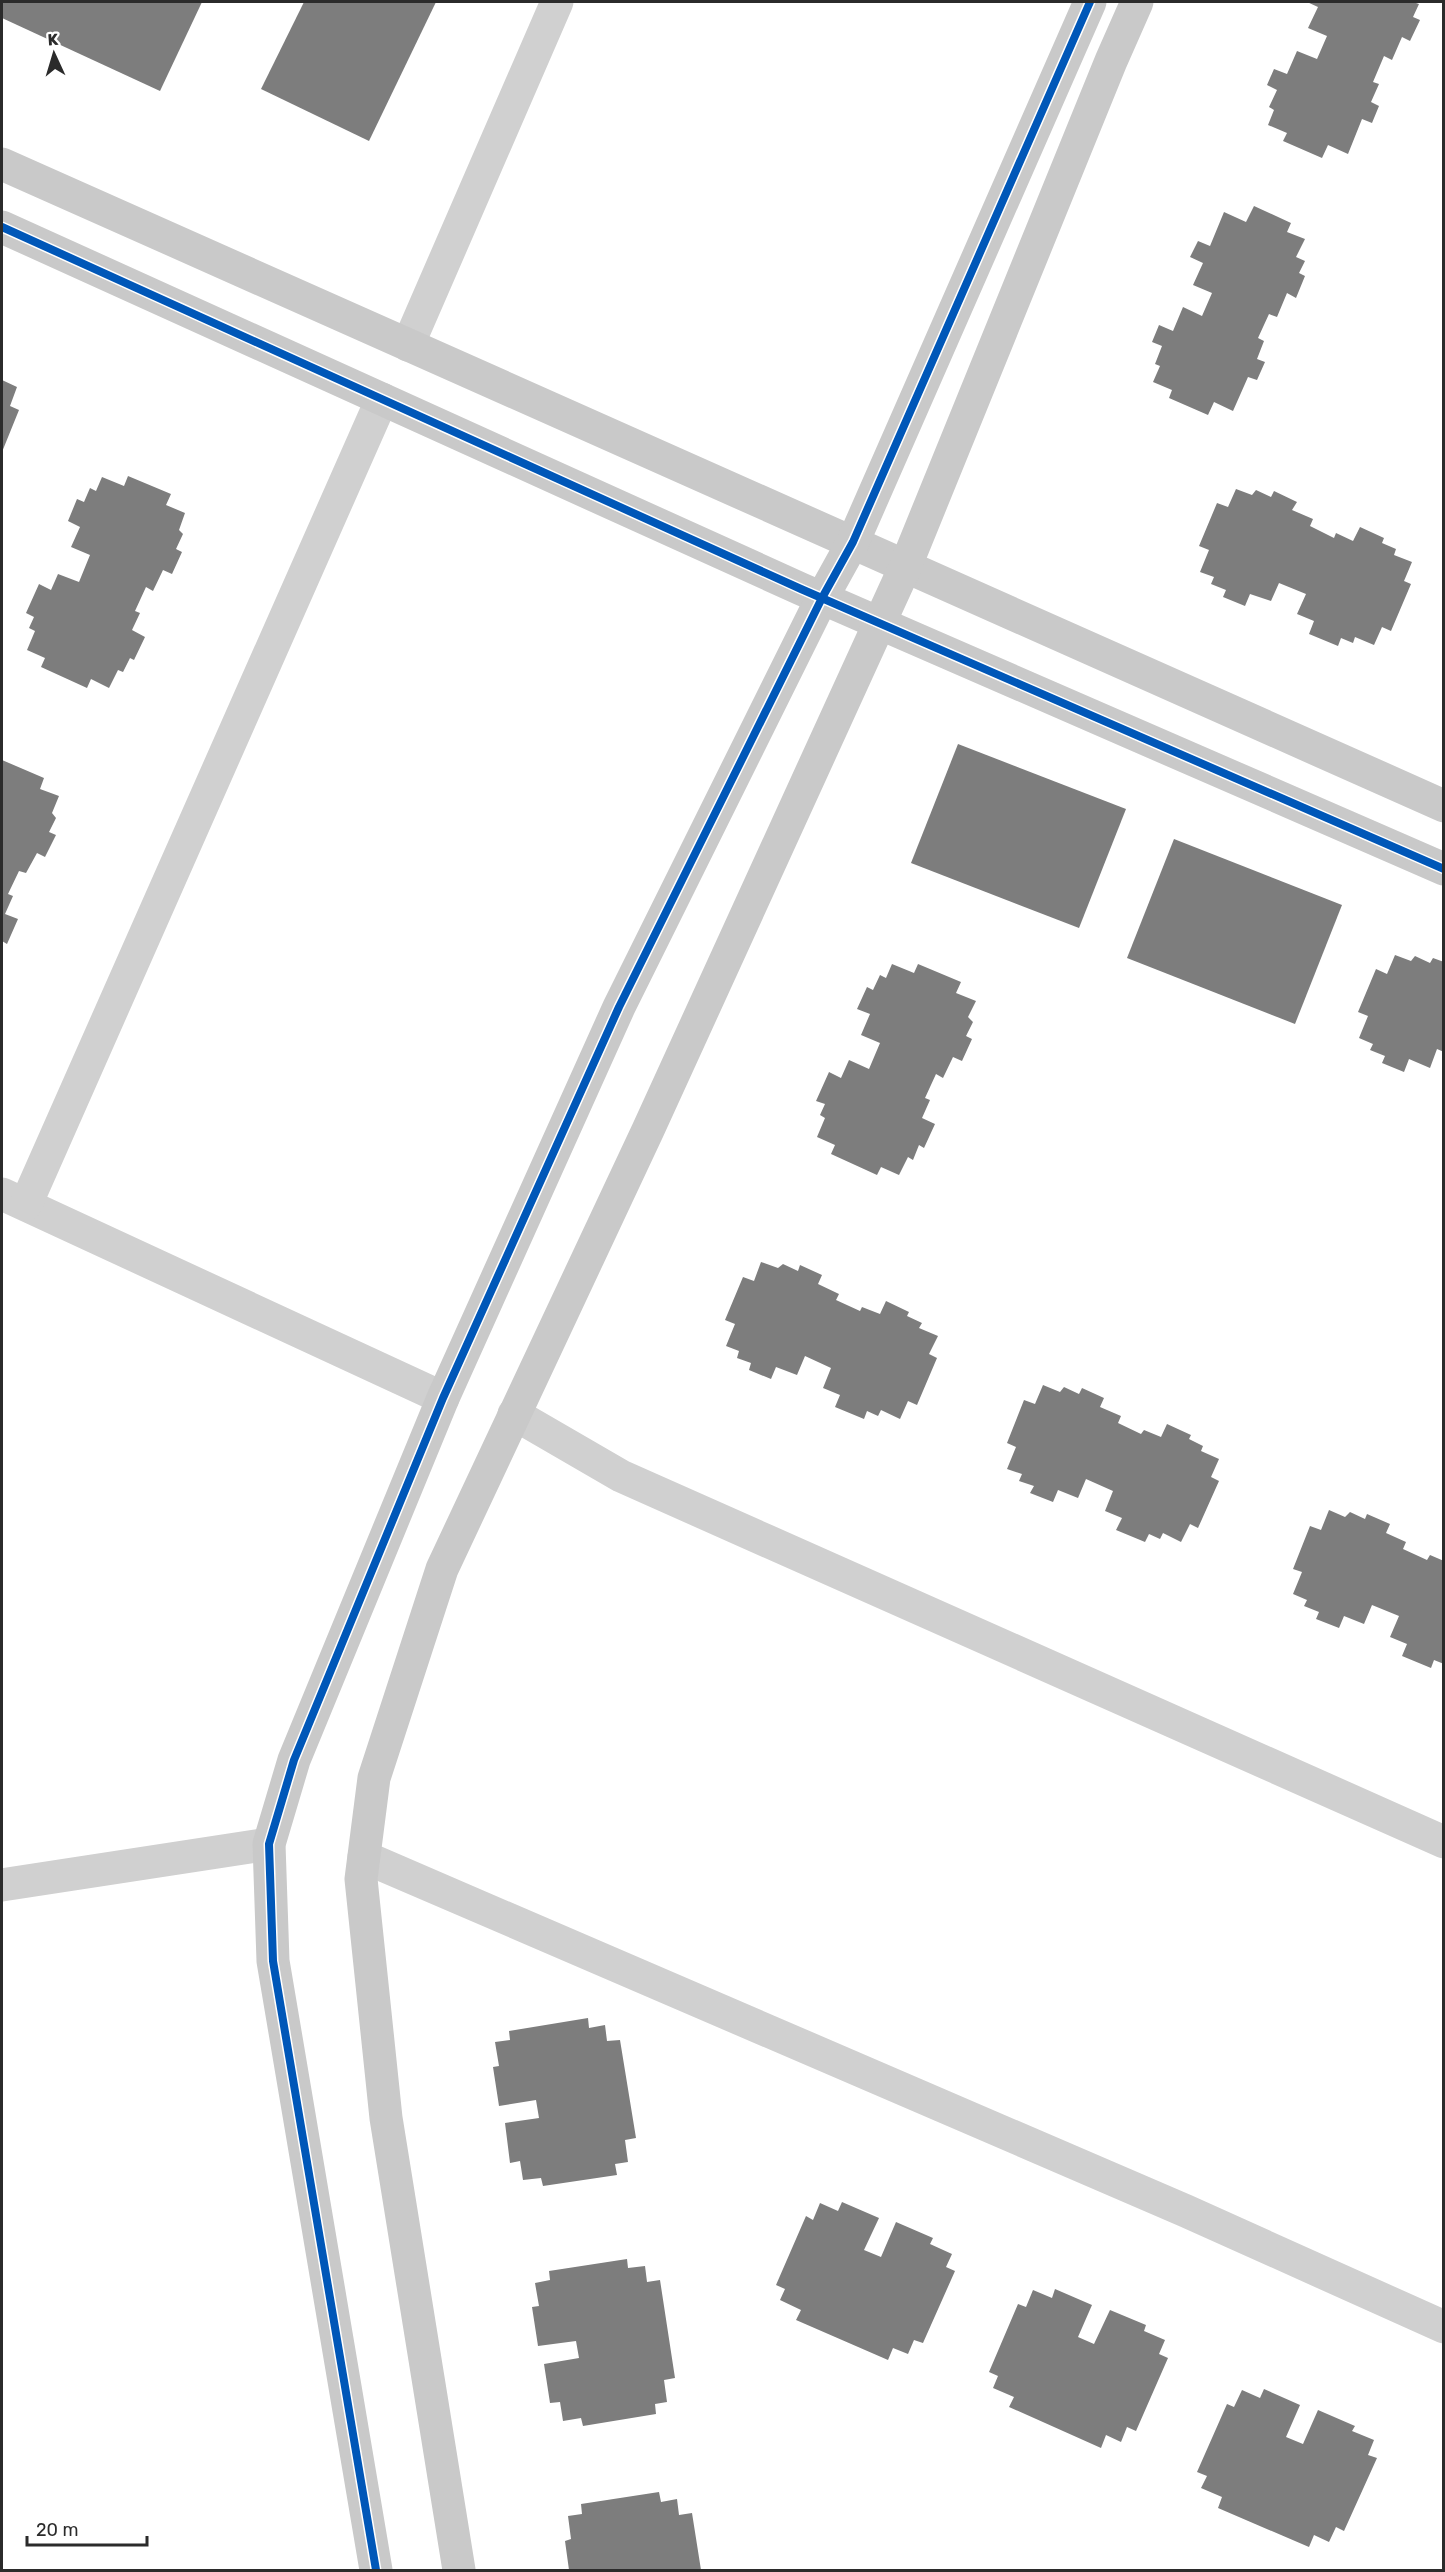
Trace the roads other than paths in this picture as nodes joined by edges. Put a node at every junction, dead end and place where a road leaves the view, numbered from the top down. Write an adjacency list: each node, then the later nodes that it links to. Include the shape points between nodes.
1 (557, 2): 6 (street)
2 (1089, 2): 8 (street)
3 (1137, 2): 9 (street)
4 (2, 165): 6 (street)
5 (2, 227): 7 (street)
6 (408, 345): 8 (street)
7 (382, 399): 10 (street); 14 (street)
8 (853, 542): 9 (street); 10 (street)
9 (906, 565): 11 (street); 12 (street)
10 (822, 598): 11 (street); 15 (street, via 619,1007)
11 (879, 623): 13 (street); 16 (street)
12 (1443, 806)
13 (1443, 869)
14 (14, 1199): 15 (street)
15 (443, 1398): 18 (street, via 294,1760)
16 (514, 1414): 17 (street, via 621,1476); 19 (street, via 442,1569 374,1778)
17 (1443, 1842)
18 (269, 1844): 20 (street); 22 (street, via 273,1961)
19 (364, 1857): 21 (street, via 1175,2206); 23 (street, via 361,1879 386,2118)
20 (2, 1885)
21 (1443, 2327)
22 (376, 2571)
23 (459, 2571)

